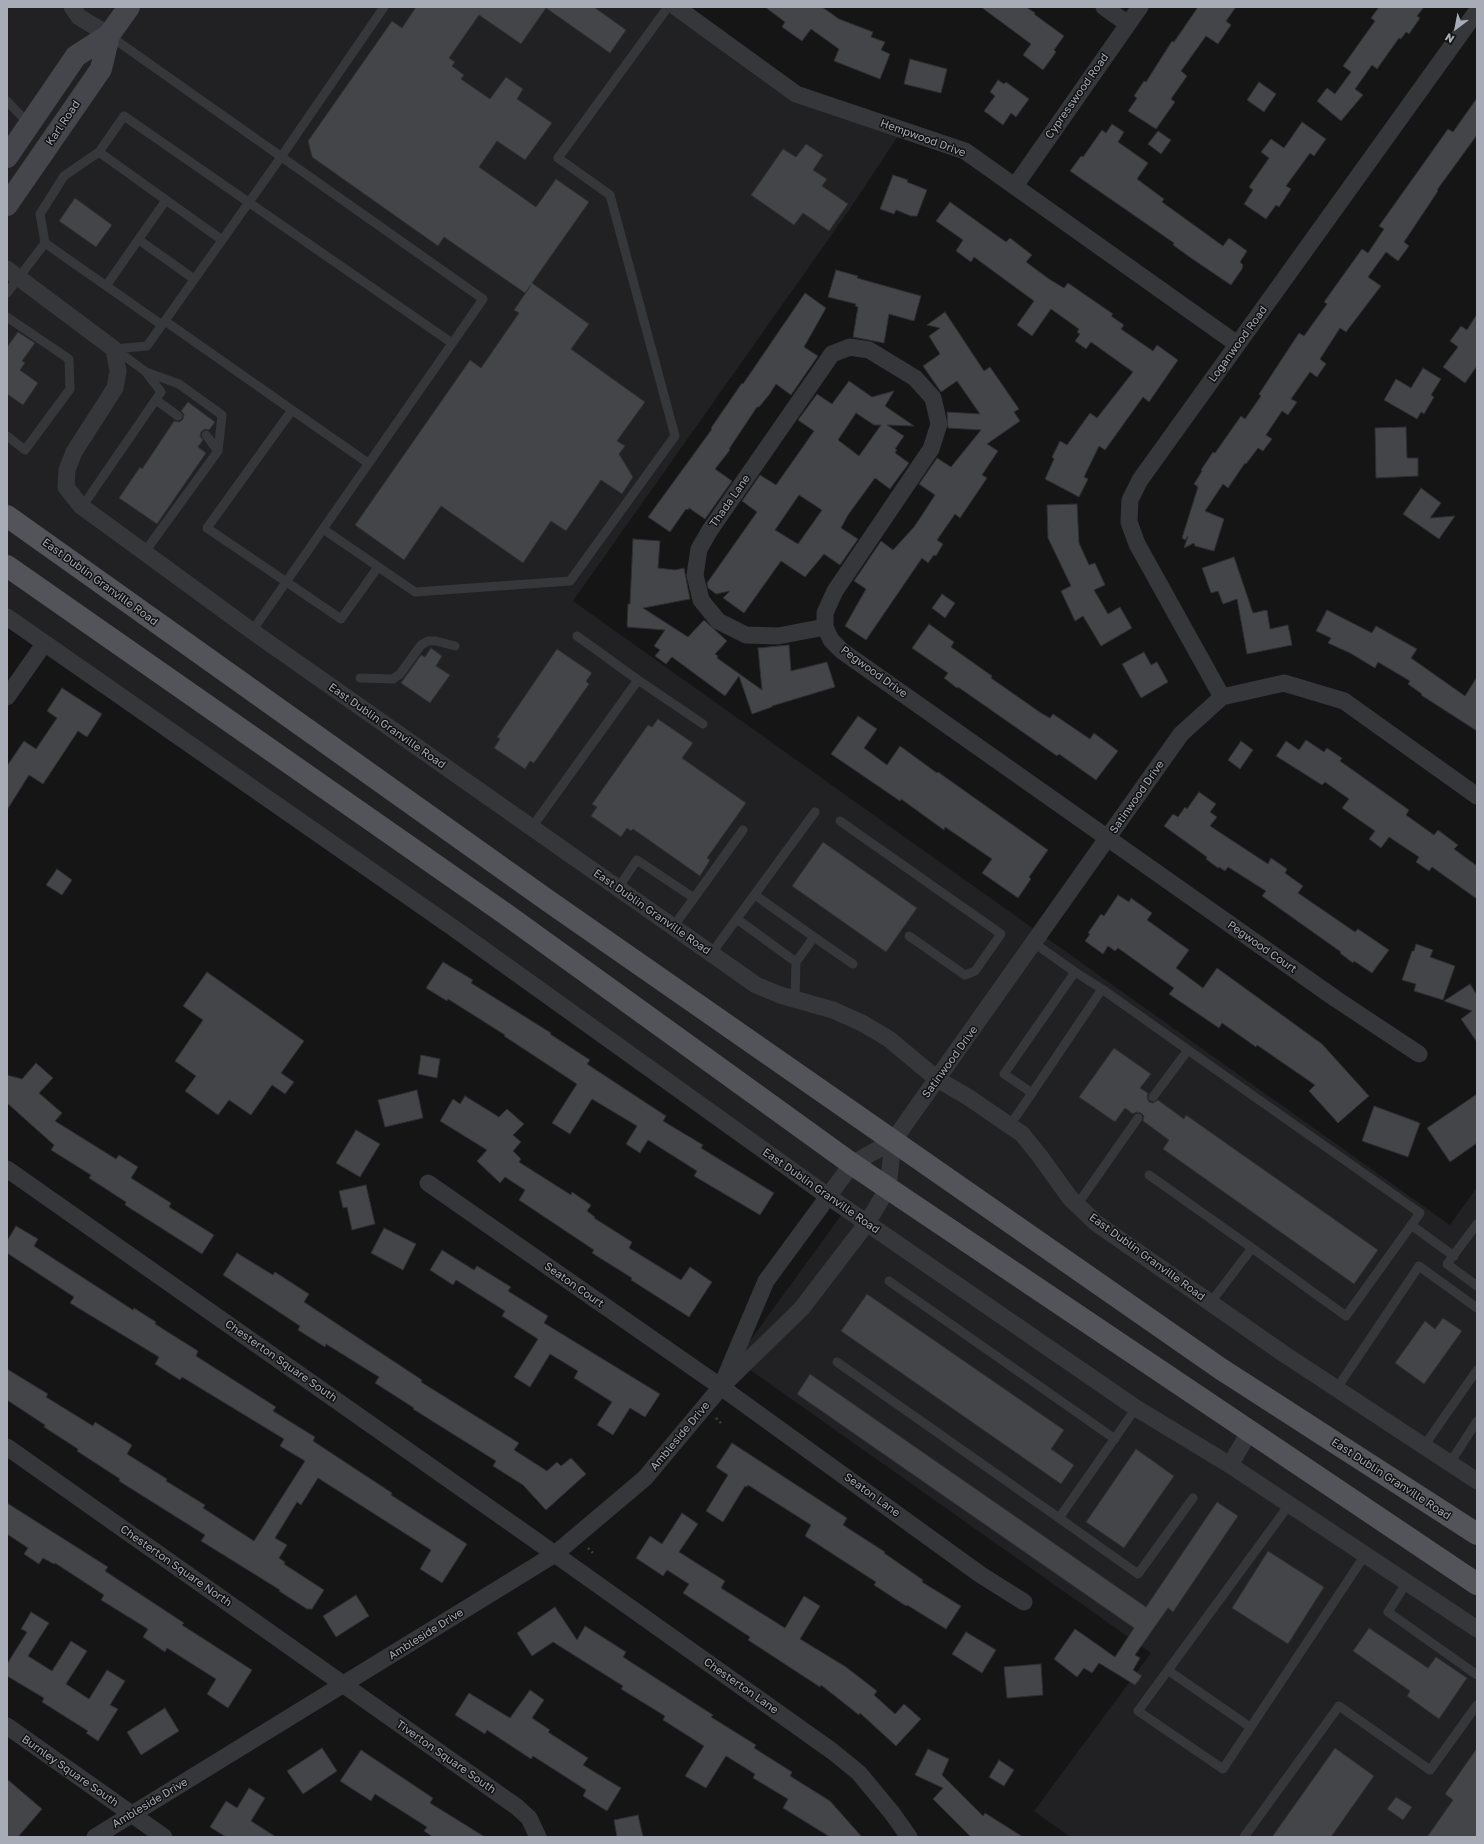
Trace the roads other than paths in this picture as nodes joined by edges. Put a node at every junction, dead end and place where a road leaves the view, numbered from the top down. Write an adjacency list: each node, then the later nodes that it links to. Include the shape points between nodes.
1 (72, 7): 10 (street, via 79,17)
2 (129, 7): 10 (main road, Karl Road)
3 (384, 7): 15 (lane)
4 (668, 7): 45 (lane, via 558,158 610,195 675,436 570,581 415,592)
5 (676, 7): 16 (street, Hempwood Drive, via 796,94 965,151)
6 (1104, 7): 9 (street)
7 (1140, 7): 9 (street, Cypresswood Road)
8 (1477, 12): 30 (street, Loganwood Road)
9 (1128, 24): 16 (street, Cypresswood Road)
10 (109, 35): 12 (main road, Karl Road, via 76,56); 15 (lane); 19 (main road, Karl Road, via 101,69)
11 (7, 101): 12 (lane)
12 (29, 124): 14 (main road, Karl Road)
13 (99, 152): 17 (lane); 18 (lane, via 124,116); 22 (lane, via 64,176 40,214)
14 (7, 157)
15 (281, 157): 18 (lane); 29 (lane, via 483,299)
16 (1015, 186): 30 (street, Hempwood Drive)
17 (166, 200): 20 (lane); 21 (lane)
18 (249, 202): 21 (lane); 29 (lane)
19 (7, 205)
20 (139, 240): 24 (lane); 25 (lane)
21 (222, 240): 24 (lane)
22 (45, 243): 23 (lane); 25 (lane)
23 (13, 273): 26 (lane); 31 (street)
24 (194, 279): 28 (lane)
25 (106, 286): 28 (lane)
26 (7, 293)
27 (7, 316): 37 (lane, via 69,359 70,389 25,450)
28 (163, 323): 31 (lane, via 147,346); 34 (lane)
29 (452, 343): 39 (lane)
30 (1237, 344): 55 (street, Loganwood Road, via 1140,480 1130,500 1129,522 1137,544)
31 (114, 349): 32 (lane); 40 (street, East Dublin Granville Road, via 118,371 115,388 74,452 66,470 66,487)
32 (146, 372): 33 (lane, via 161,392); 38 (lane, via 179,384 222,415)
33 (156, 400): 35 (lane); 40 (lane)
34 (292, 410): 39 (lane); 46 (lane, via 208,528)
35 (178, 416)
36 (206, 435): 38 (lane)
37 (7, 436)
38 (218, 451): 43 (lane)
39 (368, 463): 42 (lane)
40 (82, 507): 43 (street, East Dublin Granville Road)
41 (7, 516): 85 (main road, East Dublin Granville Road, via 547,900)
42 (323, 529): 45 (lane); 46 (lane)
43 (144, 553): 49 (street, East Dublin Granville Road)
44 (7, 566): 86 (main road, via 507,915)
45 (378, 567): 46 (lane, via 341,619)
46 (286, 583): 49 (lane)
47 (7, 617): 51 (street, East Dublin Granville Road)
48 (825, 627): 48 (street, Thada Lane, via 825,613 835,591 931,449 939,424 933,398 915,378 869,350 850,347 832,354 710,530 699,549 695,575 701,600 718,621 746,635 778,636); 63 (street, Pegwood Drive, via 831,640 842,651)
49 (252, 631): 61 (street, East Dublin Granville Road)
50 (577, 636): 54 (lane)
51 (44, 644): 56 (street); 91 (street, East Dublin Granville Road, via 452,927)
52 (455, 646): 53 (lane, via 428,641 421,645 394,679)
53 (360, 678)
54 (638, 680): 57 (lane); 61 (lane)
55 (1222, 696): 58 (street, via 1284,683 1344,701); 63 (street, Satinwood Drive, via 1181,734)
56 (7, 697)
57 (702, 724)
58 (1477, 796)
59 (815, 812): 65 (lane)
60 (840, 821): 69 (lane, via 1001,934 975,971 965,975)
61 (532, 827): 64 (street, East Dublin Granville Road)
62 (743, 830): 66 (lane)
63 (1107, 838): 71 (street, Satinwood Drive); 79 (street, Pegwood Court, via 1336,999)
64 (618, 888): 66 (lane, via 637,860); 68 (street, East Dublin Granville Road)
65 (755, 895): 67 (lane); 70 (lane)
66 (694, 898): 68 (lane)
67 (736, 919): 72 (lane); 73 (lane)
68 (674, 927): 72 (street, East Dublin Granville Road)
69 (909, 936)
70 (814, 937): 73 (lane); 74 (lane)
71 (1034, 943): 75 (lane); 80 (street, Satinwood Drive)
72 (711, 954): 77 (street, East Dublin Granville Road, via 756,985)
73 (796, 962): 77 (lane)
74 (853, 964)
75 (1075, 972): 76 (lane); 81 (lane, via 1004,1074)
76 (1102, 989): 78 (lane); 81 (lane)
77 (795, 999): 80 (street, East Dublin Granville Road, via 833,1010 862,1023 890,1039)
78 (1188, 1050): 82 (lane); 95 (lane, via 1420,1213)
79 (1419, 1054)
80 (937, 1079): 84 (street, East Dublin Granville Road); 85 (street, Satinwood Drive)
81 (1032, 1093): 84 (lane)
82 (1153, 1097)
83 (1138, 1118): 92 (lane)
84 (1010, 1126): 92 (street, East Dublin Granville Road, via 1022,1134)
85 (893, 1141): 86 (street, Ambleside Drive); 90 (street, Ambleside Drive); 118 (main road, East Dublin Granville Road, via 1221,1369)
86 (852, 1164): 90 (main road); 91 (street, Ambleside Drive)
87 (7, 1169): 119 (street, Chesterton Square South)
88 (1149, 1175): 96 (lane)
89 (428, 1183): 104 (street, Seaton Court)
90 (888, 1188): 93 (street, Ambleside Drive); 108 (main road)
91 (829, 1197): 93 (street, East Dublin Granville Road); 104 (street, Ambleside Drive, via 766,1281)
92 (1077, 1205): 100 (street, East Dublin Granville Road, via 1096,1223)
93 (867, 1223): 104 (street, Ambleside Drive, via 802,1308); 106 (street, East Dublin Granville Road)
94 (1477, 1224): 97 (lane)
95 (1411, 1225): 96 (lane, via 1346,1316); 97 (lane)
96 (1252, 1248): 100 (lane)
97 (1454, 1256): 99 (lane, via 1447,1264)
98 (889, 1281): 109 (lane)
99 (1477, 1286)
100 (1211, 1302): 105 (street, East Dublin Granville Road)
101 (1477, 1308): 105 (lane, via 1419,1266)
102 (837, 1362): 117 (lane)
103 (1477, 1370): 110 (lane)
104 (721, 1387): 119 (street, Ambleside Drive, via 645,1478); 123 (street, Seaton Lane, via 981,1575)
105 (1337, 1388): 110 (street, East Dublin Granville Road)
106 (1136, 1408): 109 (lane); 113 (street, East Dublin Granville Road)
107 (1477, 1421): 112 (lane)
108 (1250, 1431): 113 (street); 122 (main road)
109 (1115, 1438): 117 (lane)
110 (1424, 1446): 112 (street, East Dublin Granville Road)
111 (7, 1447): 127 (street, Chesterton Square North)
112 (1450, 1463): 114 (street, East Dublin Granville Road)
113 (1230, 1465): 116 (street, East Dublin Granville Road)
114 (1477, 1481)
115 (1193, 1498): 117 (lane, via 1138,1574)
116 (1289, 1505): 120 (street, East Dublin Granville Road); 125 (lane)
117 (1059, 1518)
118 (1477, 1534)
119 (555, 1554): 127 (street, Ambleside Drive); 135 (street, Chesterton Lane, via 837,1755 859,1773)
120 (1365, 1555): 121 (street, East Dublin Granville Road); 130 (lane)
121 (1407, 1582): 124 (street, East Dublin Granville Road); 126 (lane, via 1388,1612)
122 (1477, 1584)
123 (1024, 1602)
124 (1477, 1629)
125 (1169, 1671): 130 (lane); 130 (lane, via 1138,1711 1223,1769)
126 (1477, 1675)
127 (344, 1685): 131 (street, Ambleside Drive); 134 (street, Tiverton Square South, via 517,1808 528,1818)
128 (1477, 1705): 136 (lane, via 1430,1770 1339,1706)
129 (7, 1726): 131 (street, Burnley Square South)
130 (1250, 1727)
131 (133, 1815): 132 (street, Ambleside Drive); 133 (street, Burnley Square South)
132 (95, 1837)
133 (164, 1837)
134 (538, 1837)
135 (909, 1837)
136 (1244, 1837)

